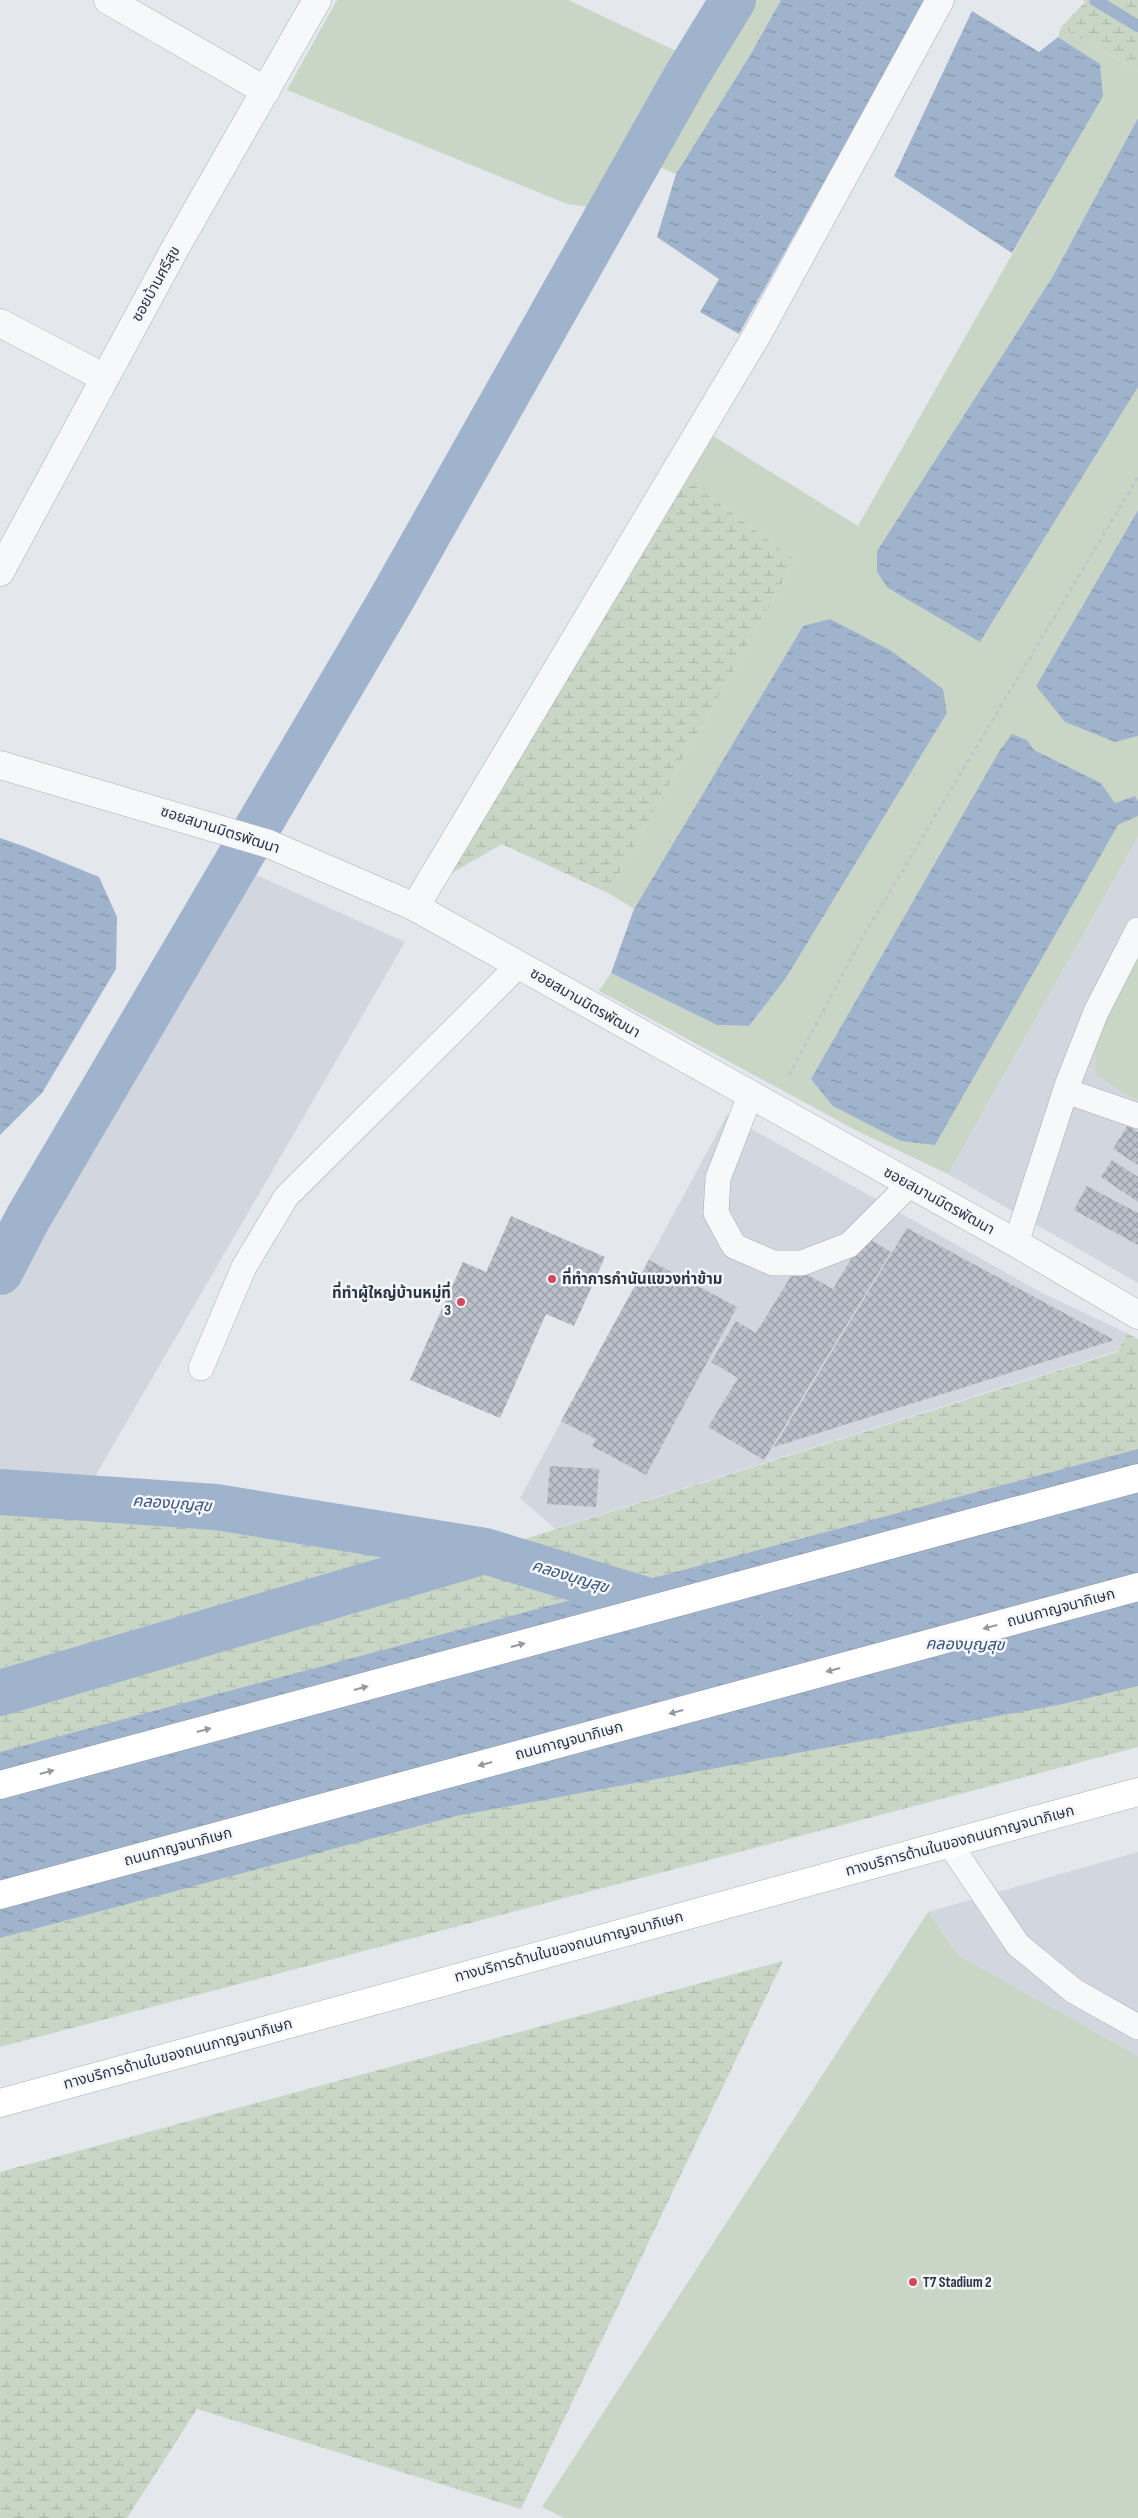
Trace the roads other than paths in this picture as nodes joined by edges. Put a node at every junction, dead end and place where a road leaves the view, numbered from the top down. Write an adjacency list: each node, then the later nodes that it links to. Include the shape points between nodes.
1 (108, 0): 4 (street)
2 (317, 0): 4 (street, ซอยบ้านศรีสุข)
3 (940, 0): 9 (street, via 756,334)
4 (266, 91): 6 (street, ซอยบ้านศรีสุข)
5 (0, 323): 6 (street)
6 (105, 378): 7 (street, ซอยบ้านศรีสุข)
7 (0, 572)
8 (0, 765): 9 (street, ซอยสมานมิตรพัฒนา, via 236,832)
9 (415, 907): 11 (street, ซอยสมานมิตรพัฒนา)
10 (1138, 930): 12 (lane, via 1096,1012)
11 (519, 965): 13 (street, ซอยสมานมิตรพัฒนา); 18 (lane, via 286,1197 244,1267)
12 (1066, 1091): 14 (lane); 16 (lane)
13 (761, 1102): 15 (street, ซอยสมานมิตรพัฒนา); 15 (lane, via 718,1178 716,1213 734,1246 773,1262 802,1263 849,1245)
14 (1138, 1116)
15 (910, 1184): 16 (street, ซอยสมานมิตรพัฒนา)
16 (1016, 1243): 17 (street, ซอยสมานมิตรพัฒนา)
17 (1138, 1315)
18 (202, 1368)
19 (1138, 1478): 21 (main road, one-way to 19)
20 (1138, 1587): 24 (main road, ถนนกาญจนาภิเษก, one-way to 24)
21 (0, 1785)
22 (1138, 1792): 23 (main road, ทางบริการด้านในของถนนกาญจนาภิเษก)
23 (949, 1843): 25 (lane, via 1018,1945 1074,1991); 26 (main road, ทางบริการด้านในของถนนกาญจนาภิเษก)
24 (0, 1895)
25 (1138, 2027)
26 (0, 2103)

